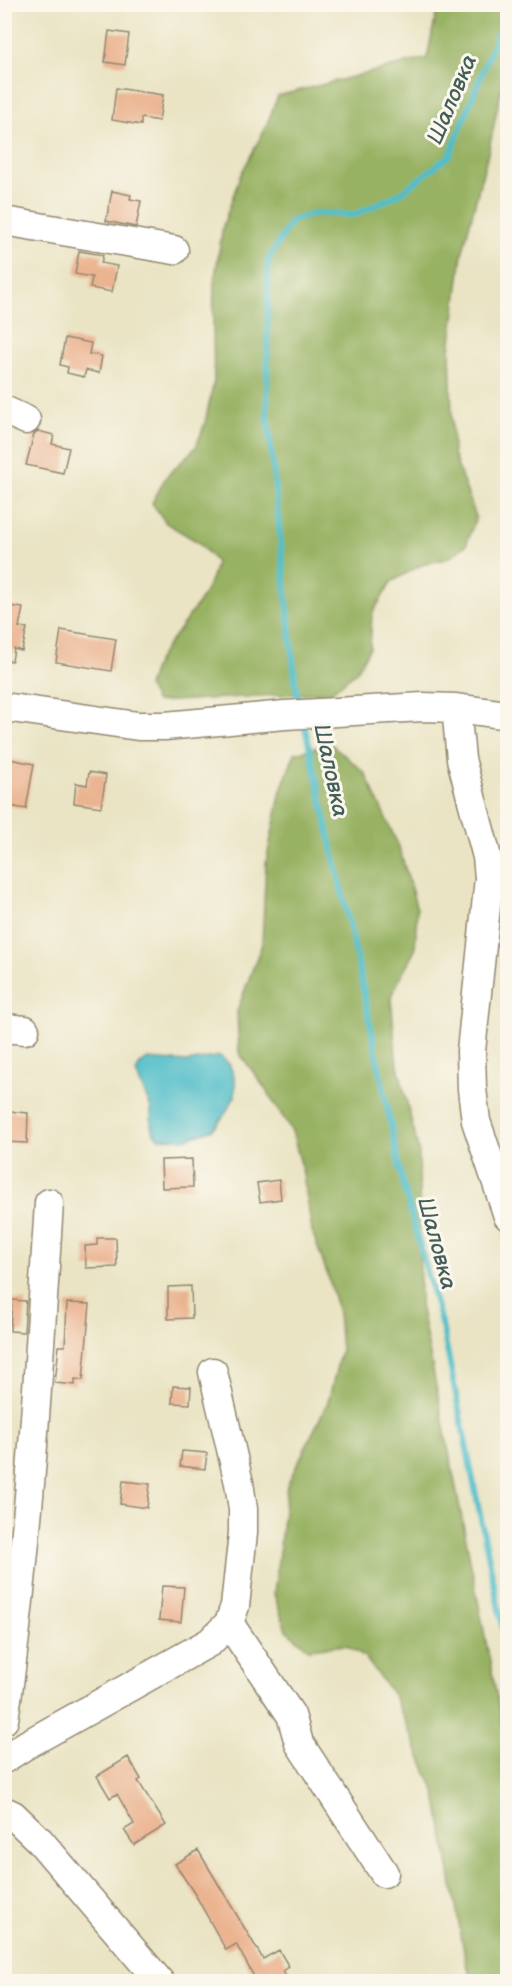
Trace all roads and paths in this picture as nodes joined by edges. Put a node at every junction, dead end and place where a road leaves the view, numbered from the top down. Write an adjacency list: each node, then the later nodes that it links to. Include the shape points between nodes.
1 (4, 221): 2 (street)
2 (174, 250)
3 (4, 707): 4 (street, via 138,726)
4 (456, 708): 5 (street); 7 (street, via 461,759 489,878 471,1051 472,1089 476,1121)
5 (507, 713)
6 (50, 1203): 10 (street, via 28,1516)
7 (507, 1216)
8 (213, 1372): 9 (street, via 243,1509 235,1606)
9 (229, 1623): 11 (street, via 210,1642); 13 (street, via 291,1715 299,1743)
10 (4, 1720)
11 (4, 1759)
12 (9, 1813): 14 (street, via 40,1840)
13 (384, 1873)
14 (160, 1982)

